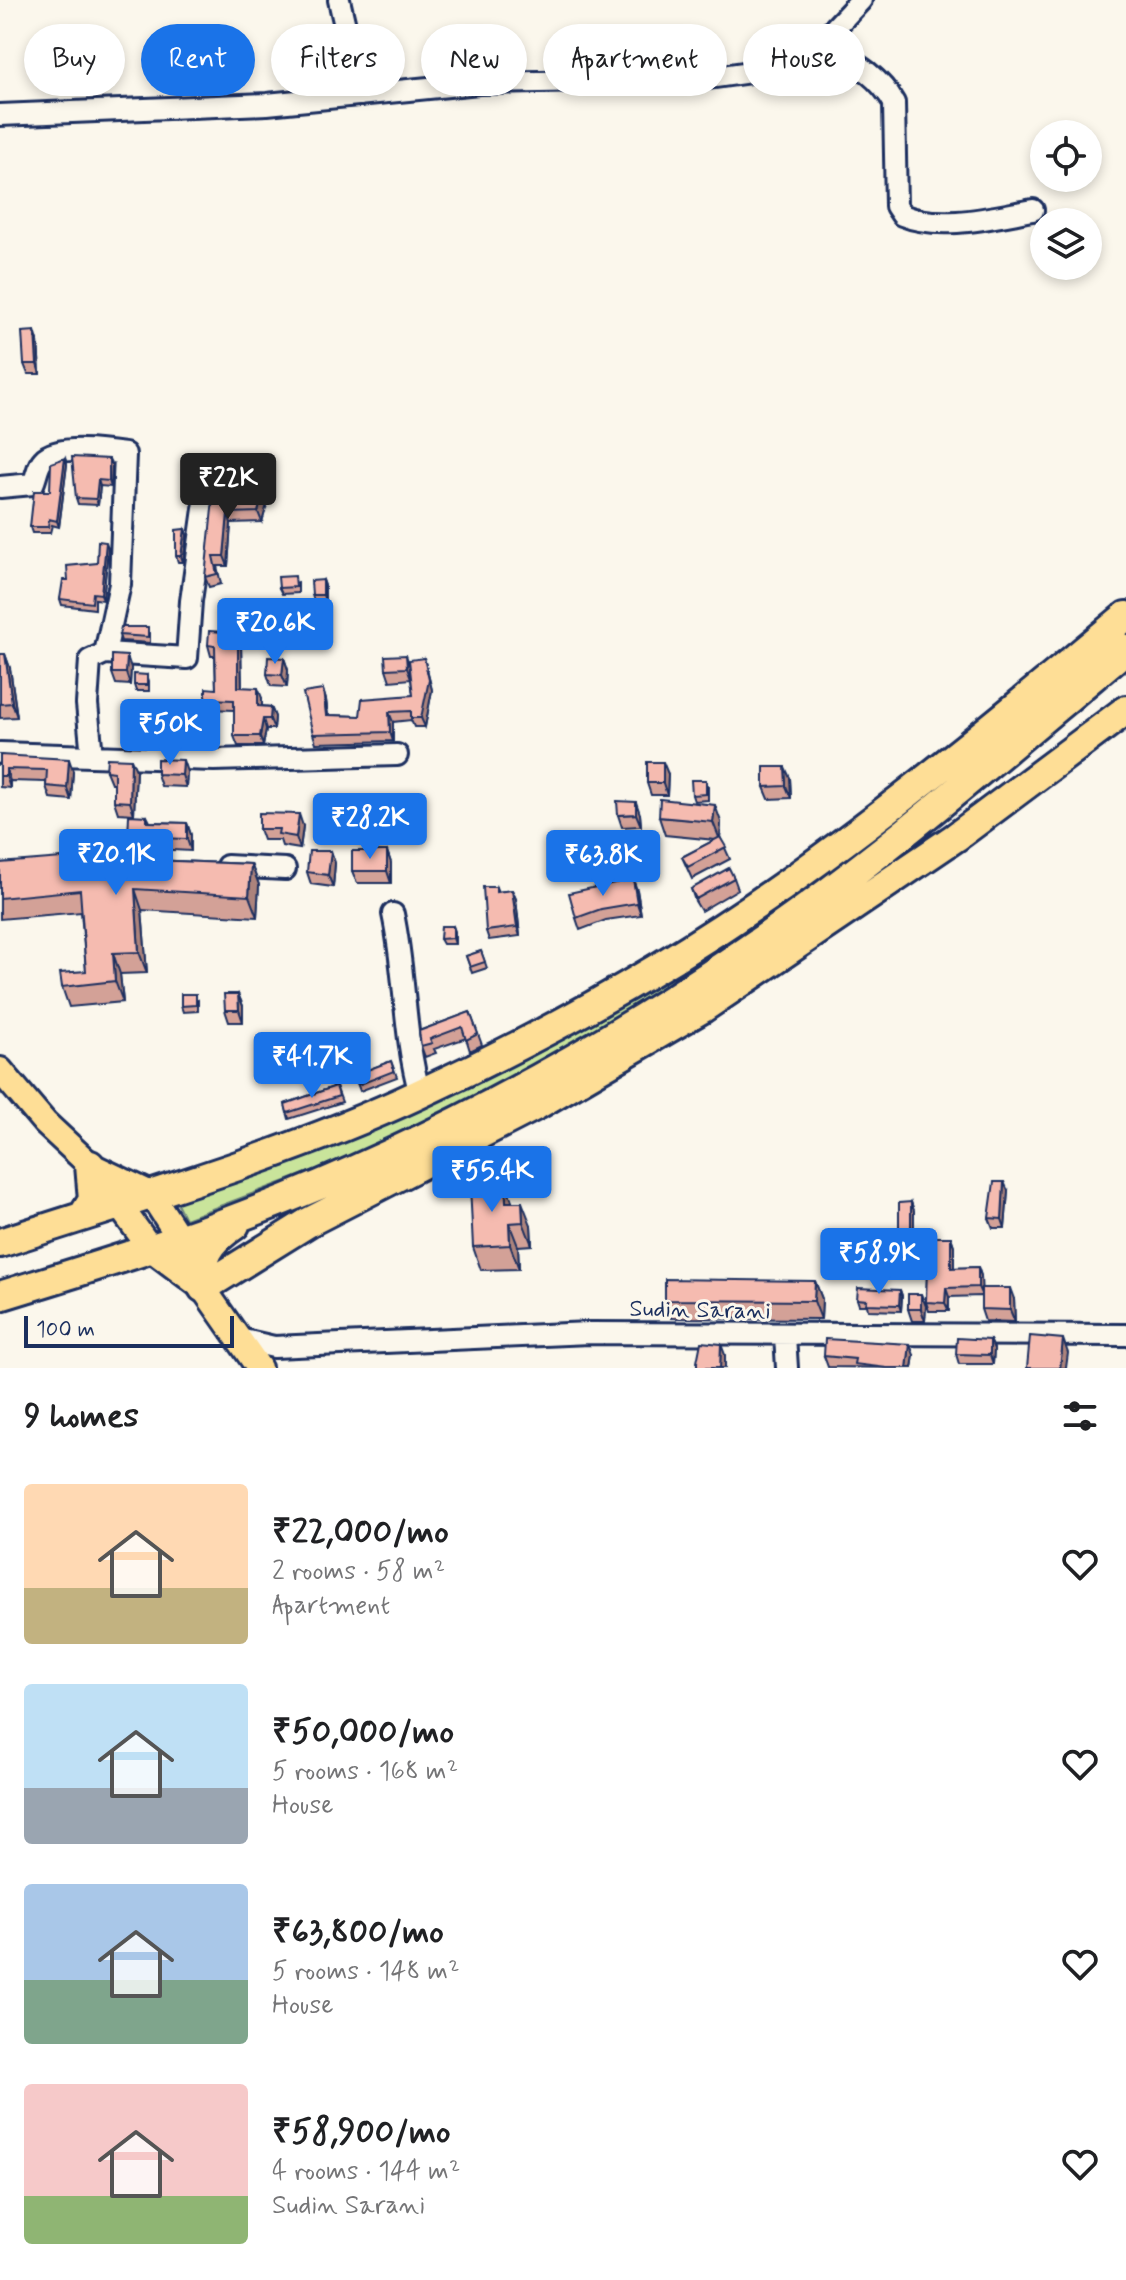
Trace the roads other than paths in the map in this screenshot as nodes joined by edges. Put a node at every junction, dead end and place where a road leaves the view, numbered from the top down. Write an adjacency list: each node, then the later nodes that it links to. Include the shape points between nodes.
1 (339, 0): 3 (street)
2 (861, 0): 4 (street)
3 (345, 24)
4 (840, 24)
5 (865, 69): 10 (street, via 894,103 896,206 902,215 947,222)
6 (743, 73): 7 (street)
7 (405, 91)
8 (351, 96): 9 (street)
9 (0, 115)
10 (1030, 210)
11 (0, 487): 15 (street, via 33,484 39,465 52,454 91,449 125,454 120,584)
12 (205, 502): 15 (street, via 187,658)
13 (1126, 616): 24 (highway, via 779,889 615,994)
14 (1126, 649): 28 (highway, via 851,876 692,987 493,1101 335,1179)
15 (105, 653): 19 (street, via 87,666)
16 (1126, 710): 33 (highway, via 1007,801 703,1008 537,1105 309,1222)
17 (0, 753): 19 (street)
18 (397, 755): 19 (street, via 214,760)
19 (92, 756)
20 (200, 865): 21 (street)
21 (285, 869)
22 (393, 914): 24 (street, via 404,962 408,1042)
23 (0, 1070): 25 (main road)
24 (420, 1094): 26 (highway, via 322,1135)
25 (90, 1165): 26 (main road); 27 (main road); 29 (highway, via 93,1200)
26 (151, 1194): 27 (highway); 30 (main road)
27 (117, 1205): 29 (highway); 32 (main road)
28 (252, 1213): 30 (highway); 33 (highway, via 207,1248)
29 (83, 1216): 31 (highway)
30 (180, 1239): 32 (highway); 33 (main road)
31 (0, 1243)
32 (151, 1249): 33 (main road); 34 (highway)
33 (203, 1288): 37 (main road)
34 (0, 1296)
35 (1126, 1335): 36 (street, Sudin Sarani)
36 (785, 1336): 38 (street, Sudin Sarani, via 589,1333); 40 (street)
37 (239, 1339): 38 (street, Sudin Sarani); 39 (main road)
38 (274, 1347): 39 (street)
39 (262, 1368)
40 (787, 1368)

